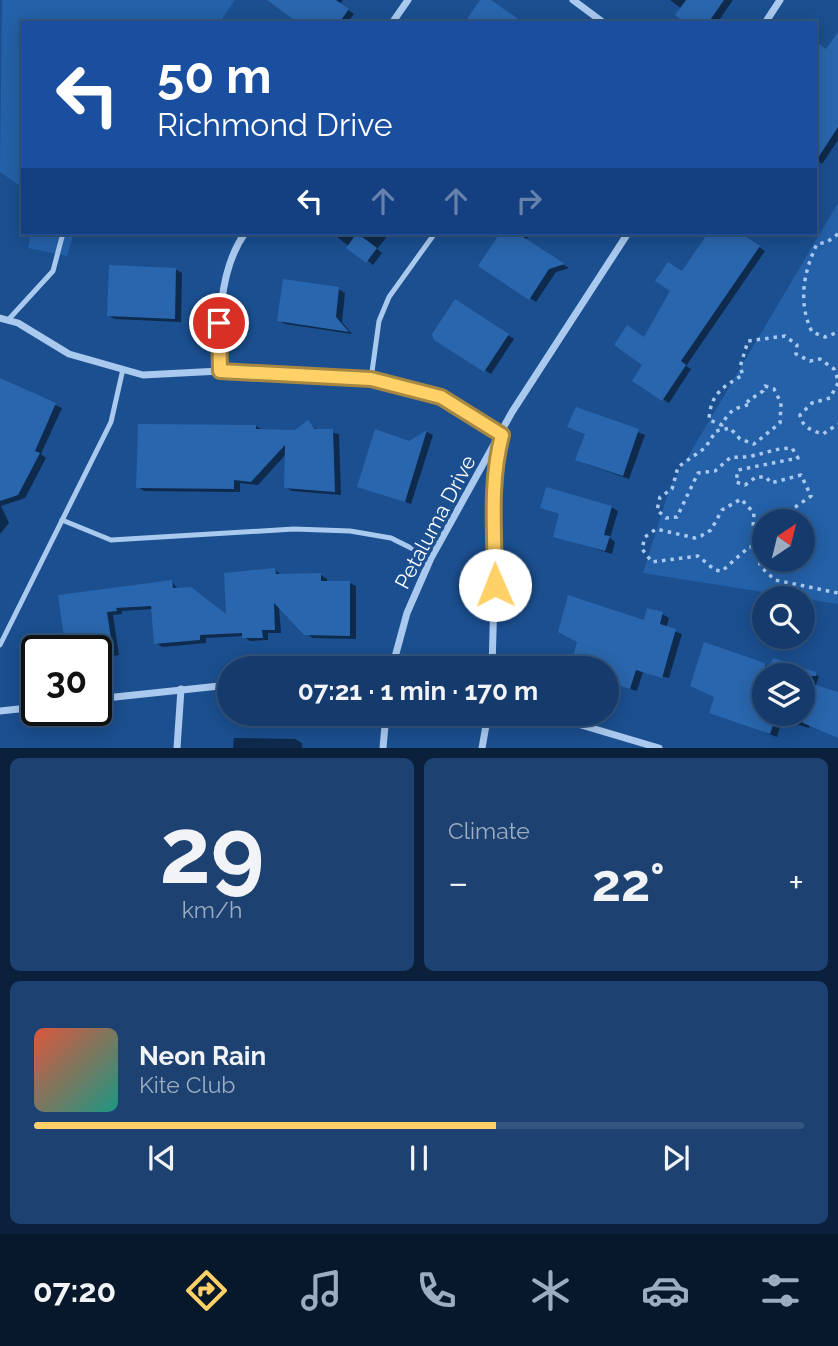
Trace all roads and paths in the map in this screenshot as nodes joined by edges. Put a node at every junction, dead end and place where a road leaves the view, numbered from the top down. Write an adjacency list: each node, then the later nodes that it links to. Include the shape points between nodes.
1 (408, 0): 5 (street)
2 (573, 0): 4 (street)
3 (780, 0): 8 (street)
4 (592, 14): 6 (lane); 7 (street)
5 (393, 21)
6 (587, 21)
7 (601, 21)
8 (766, 21)
9 (838, 234): 15 (path, via 817,244 806,268 803,313 813,331 825,337)
10 (62, 235): 14 (lane, via 53,271)
11 (244, 235): 17 (street, via 226,282 219,323)
12 (434, 235): 18 (lane, via 389,297 379,321)
13 (627, 235): 21 (street, Petaluma Drive, via 512,412)
14 (4, 319): 16 (street, via 69,354)
15 (838, 332)
16 (123, 369): 17 (street, via 143,374); 24 (lane, via 111,422)
17 (220, 371): 18 (street)
18 (371, 379): 21 (street, via 441,397)
19 (838, 382): 20 (path, via 831,398 812,403 800,415 810,430 823,434); 22 (path, via 834,369 820,359 810,361 796,354 797,345 785,335 748,341 740,367 743,375 719,388 709,406 709,420 722,425 727,414 751,404 748,401 765,386 774,389 781,403 780,423 754,444 740,439 730,428 716,431 705,448 678,467 672,489 660,497 657,510 666,518 677,517 698,473 715,471 731,457 751,459 781,448 792,448 797,458 738,470 736,482 745,485 756,477 771,482 801,475 811,496)
20 (838, 424)
21 (502, 435): 26 (street, Petaluma Drive); 31 (street, Petaluma Drive, via 492,505)
22 (792, 509)
23 (752, 511): 25 (path, via 741,499 722,510 711,530 701,537 656,529 645,537 642,549 652,562 698,556 722,571)
24 (62, 520): 26 (lane, via 111,540 294,529 349,531 391,538); 29 (lane)
25 (752, 547)
26 (430, 558): 30 (street, Petaluma Drive)
27 (767, 572): 28 (path, via 775,580)
28 (838, 593)
29 (0, 645)
30 (395, 656)
31 (492, 656)
32 (217, 686): 33 (street)
33 (181, 689): 34 (street); 40 (street)
34 (112, 697)
35 (21, 709): 36 (street)
36 (0, 711)
37 (385, 726): 41 (street)
38 (486, 726): 42 (street)
39 (586, 726): 43 (street)
40 (177, 747)
41 (383, 747)
42 (482, 747)
43 (659, 747)

